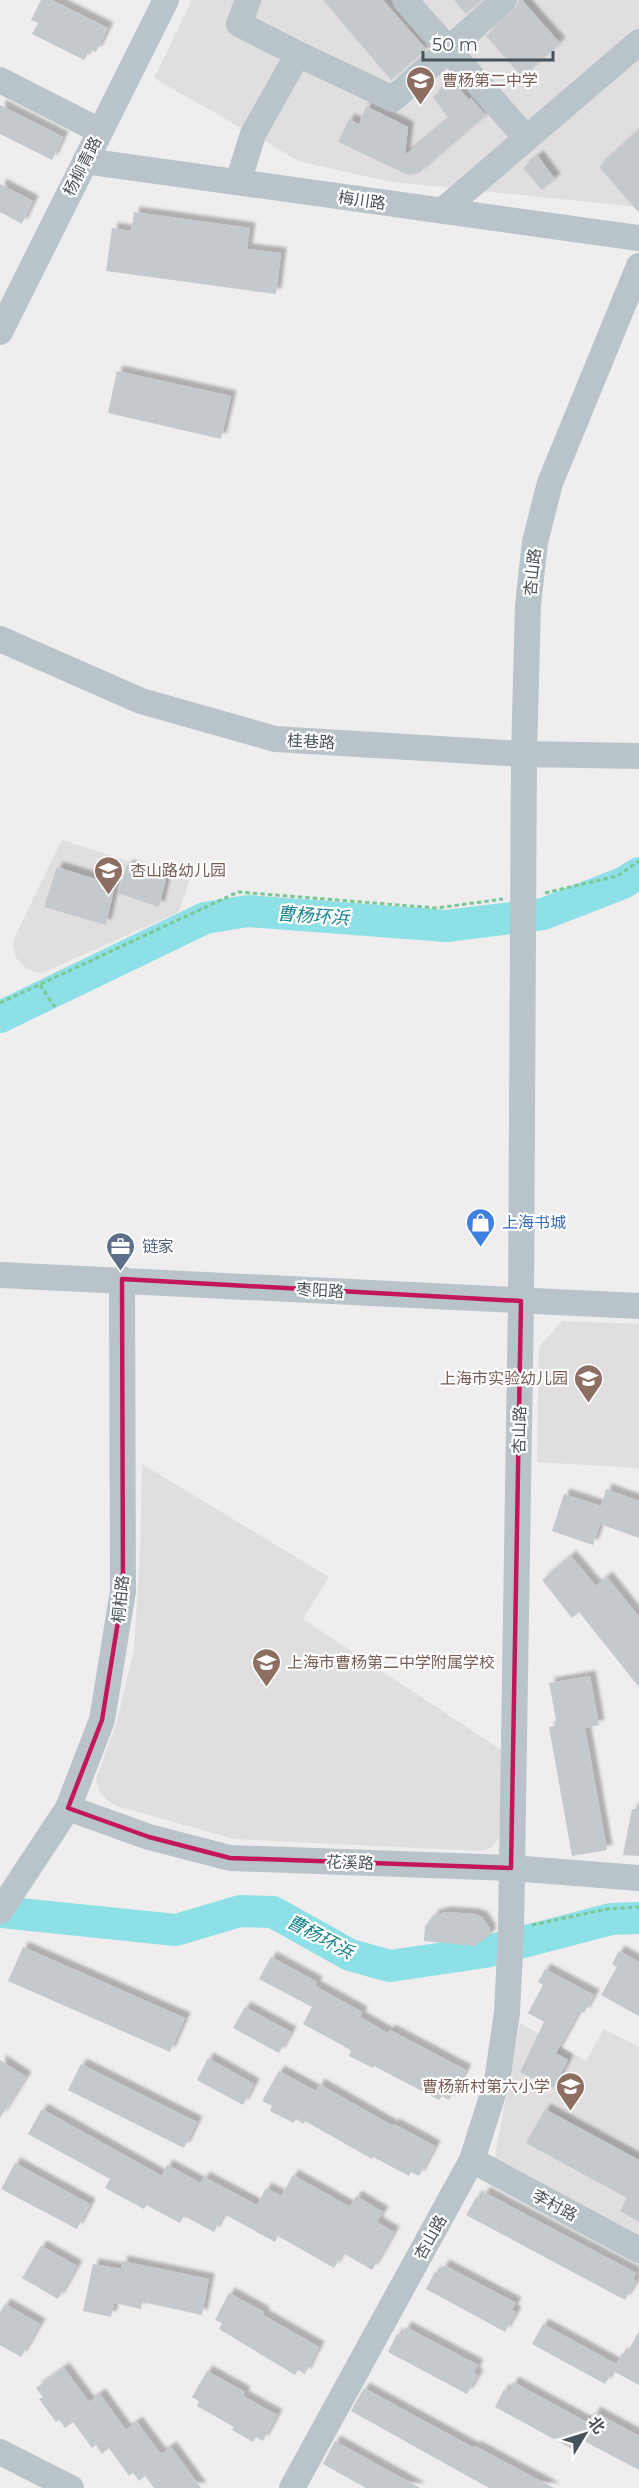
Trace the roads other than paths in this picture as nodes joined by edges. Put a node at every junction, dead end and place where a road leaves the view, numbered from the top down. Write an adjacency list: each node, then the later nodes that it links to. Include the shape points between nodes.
1 (166, 0): 8 (street, 杨柳青路)
2 (248, 0): 6 (street, via 239,24)
3 (405, 0): 9 (street)
4 (504, 0): 6 (street, via 393,99)
5 (639, 42): 9 (street)
6 (298, 54): 11 (street, via 253,134)
7 (0, 80): 8 (street)
8 (100, 131): 10 (street, 杨柳青路)
9 (526, 138): 12 (street)
10 (85, 161): 11 (street, 梅川路); 15 (street, 杨柳青路)
11 (238, 182): 12 (street, 梅川路)
12 (442, 211): 13 (street, 梅川路)
13 (639, 238)
14 (639, 266): 17 (street, 杏山路, via 550,483 535,542 528,605)
15 (0, 332)
16 (0, 639): 17 (street, 桂巷路, via 141,701 275,739)
17 (524, 754): 18 (street, 桂巷路); 21 (street, 杏山路)
18 (639, 756)
19 (0, 1275): 20 (street, 枣阳路)
20 (122, 1279): 21 (street, 枣阳路); 23 (street, 桐柏路, via 123,1592 102,1720)
21 (521, 1301): 22 (street, 枣阳路); 24 (street, 杏山路)
22 (639, 1306)
23 (68, 1808): 24 (street, 花溪路, via 149,1837 230,1858); 26 (street, 桐柏路)
24 (512, 1868): 25 (street, 花溪路); 27 (street, 杏山路, via 507,2013 497,2081)
25 (639, 1878)
26 (6, 1903)
27 (472, 2160): 28 (street, 李村路); 31 (street, 杏山路)
28 (639, 2250)
29 (0, 2452): 30 (street)
30 (71, 2488)
31 (292, 2488)

